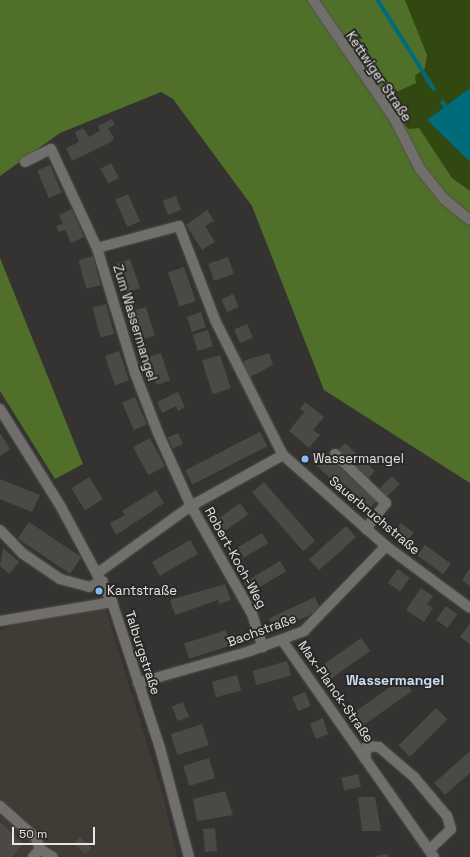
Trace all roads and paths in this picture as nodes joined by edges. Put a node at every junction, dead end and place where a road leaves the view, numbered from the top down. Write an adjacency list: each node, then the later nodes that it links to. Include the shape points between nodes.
1 (313, 0): 3 (street, Kettwiger Straße, via 394,118 420,169 444,199)
2 (25, 162): 4 (street, Zum Wassermangel, via 52,149)
3 (470, 220)
4 (97, 248): 7 (street, via 179,226 215,320); 8 (street, Zum Wassermangel, via 135,373)
5 (0, 408): 12 (street, Talburgstraße)
6 (335, 454): 9 (street, via 386,503)
7 (283, 455): 8 (street); 9 (street, Sauerbruchstraße)
8 (191, 506): 12 (street); 17 (street, Robert-Koch-Weg, via 252,614)
9 (366, 529): 11 (street, Sauerbruchstraße)
10 (0, 530): 12 (street, via 22,553 60,579 89,587)
11 (386, 546): 14 (street, Sauerbruchstraße); 16 (street, Bachstraße, via 315,622)
12 (101, 577): 13 (street, Talburgstraße)
13 (112, 602): 15 (street); 18 (street, Talburgstraße)
14 (470, 608)
15 (0, 621)
16 (282, 640): 17 (street, Bachstraße); 19 (street, Max-Planck-Straße)
17 (263, 646): 18 (street, Bachstraße)
18 (138, 683): 25 (street, Talburgstraße, via 179,812)
19 (365, 759): 22 (street, Max-Planck-Straße); 22 (street, Max-Planck-Straße, via 368,746 379,746 414,777 447,816 451,829)
20 (0, 806): 21 (street, via 36,838)
21 (40, 849): 23 (street); 24 (street)
22 (432, 853)
23 (33, 857)
24 (53, 857)
25 (189, 857)

